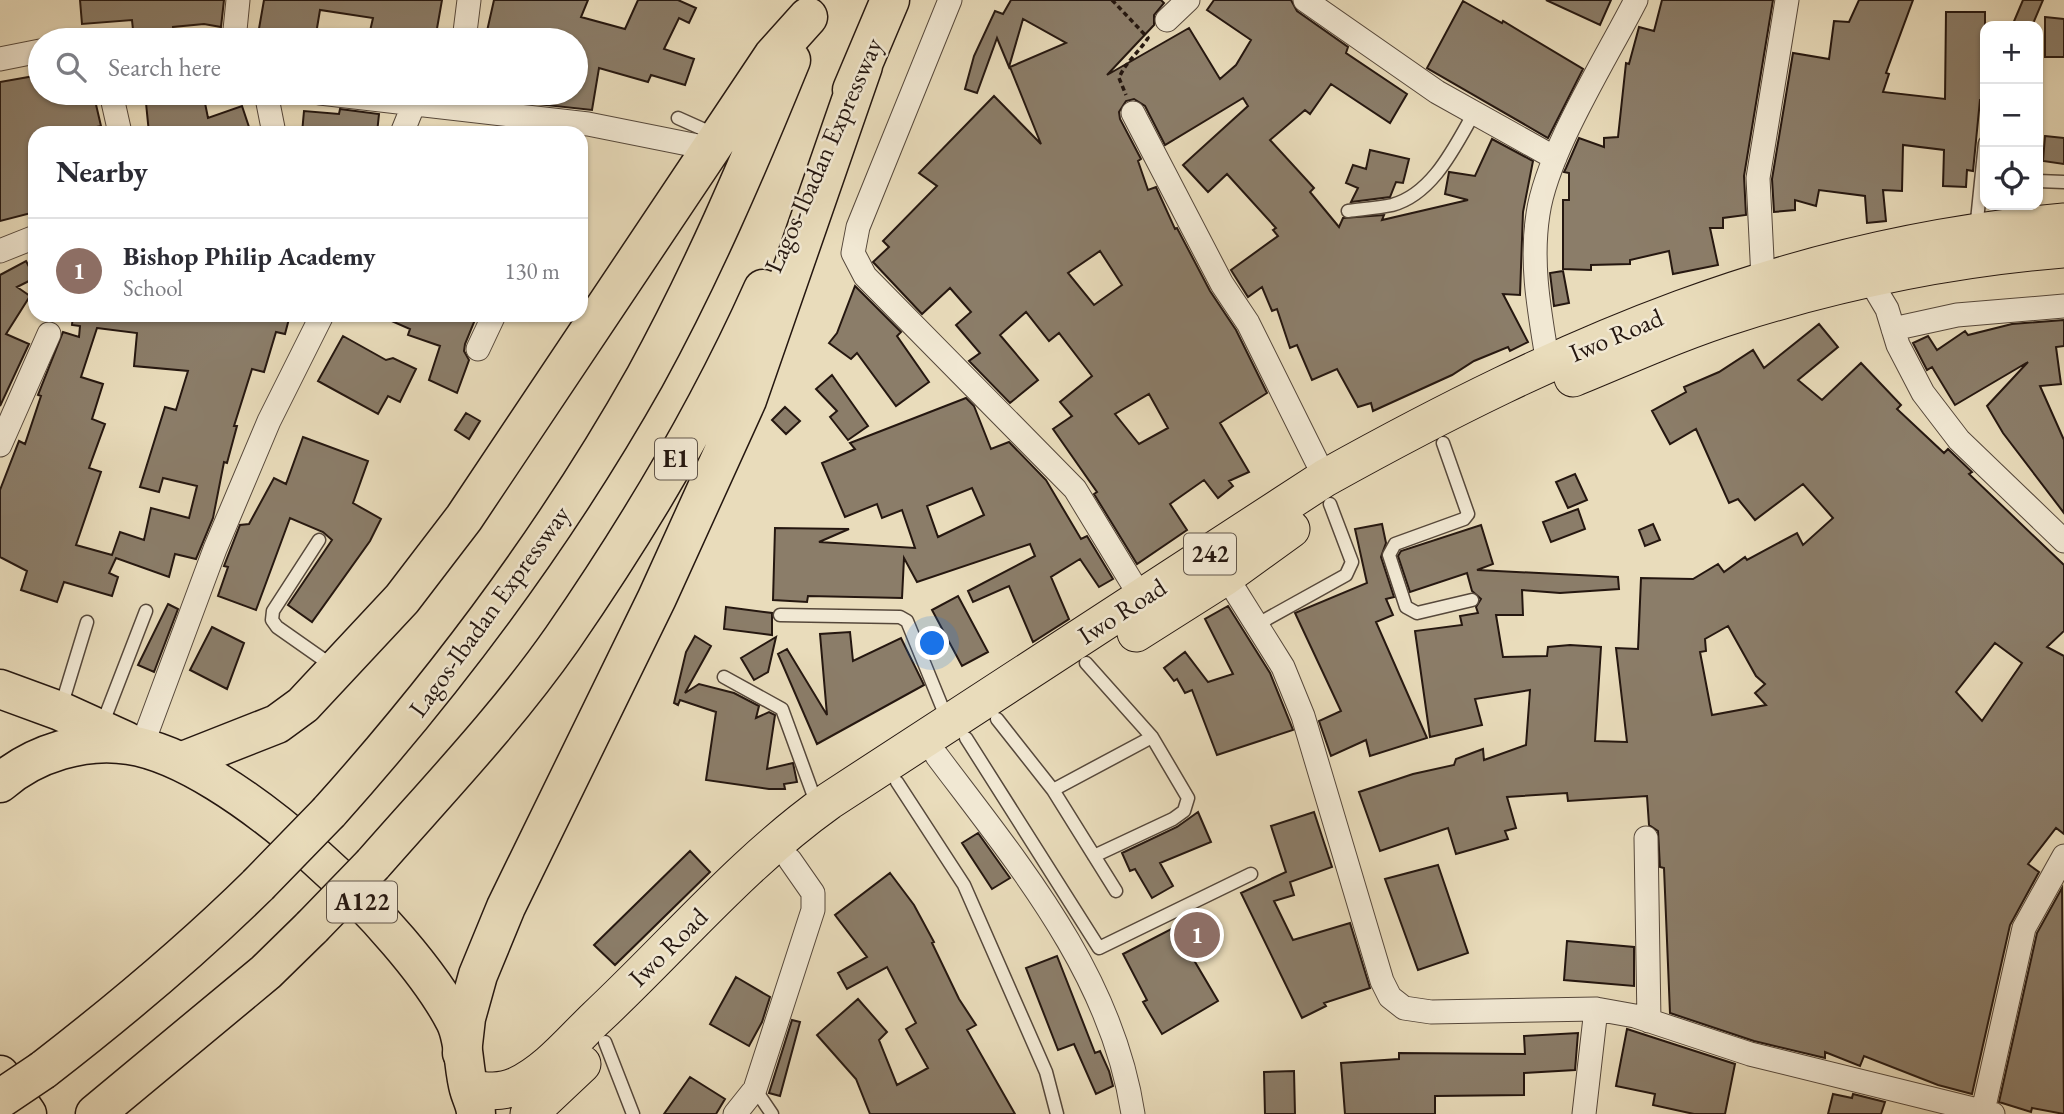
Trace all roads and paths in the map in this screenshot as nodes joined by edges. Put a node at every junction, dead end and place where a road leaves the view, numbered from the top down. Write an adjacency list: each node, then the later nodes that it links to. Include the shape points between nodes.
1 (238, 0): 12 (street)
2 (469, 0): 13 (street)
3 (890, 0): 16 (highway, Lagos-Ibadan Expressway / E1)
4 (950, 0): 57 (street, via 858,227 853,253 865,276 1075,489)
5 (1112, 0): 23 (path, via 1148,38 1119,78)
6 (1188, 0): 11 (street)
7 (1305, 0): 24 (street)
8 (1636, 0): 33 (street)
9 (1787, 0): 43 (street, via 1758,177)
10 (812, 8): 31 (highway, via 773,56); 89 (highway, Lagos-Ibadan Expressway, bridge, via 718,233 644,377 495,611 405,727 258,885 127,1005)
11 (1167, 20)
12 (235, 28)
13 (466, 28)
14 (28, 54): 15 (street)
15 (0, 60)
16 (863, 66): 87 (highway, via 747,400 478,975 466,1018); 92 (highway, Lagos-Ibadan Expressway / E1, bridge, via 742,337 660,487 561,640 512,704 312,928 267,972)
17 (114, 105): 26 (street)
18 (268, 105): 27 (street)
19 (406, 105): 22 (street)
20 (418, 105): 22 (street)
21 (476, 105): 29 (street)
22 (413, 106): 28 (street)
23 (1133, 113): 53 (street, via 1222,285 1248,323)
24 (1474, 113): 33 (street); 36 (lane, via 1437,173 1421,190 1394,205)
25 (678, 118): 31 (lane)
26 (118, 126)
27 (273, 126)
28 (405, 126)
29 (563, 126)
30 (588, 131): 31 (street)
31 (717, 143): 64 (highway, via 464,518 402,598)
32 (1985, 147): 38 (lane)
33 (1555, 158): 50 (street, via 1538,212 1534,257)
34 (2043, 181): 35 (lane)
35 (2064, 182)
36 (1348, 211)
37 (2064, 222): 38 (main road, Iwo Road / 242, via 2022,221)
38 (1976, 230): 43 (main road, Iwo Road / 242)
39 (28, 240): 41 (street)
40 (2064, 248): 42 (main road, Iwo Road, via 1930,264)
41 (0, 251)
42 (1868, 277): 47 (street); 51 (main road, Iwo Road, via 1735,314 1547,390)
43 (1763, 279): 50 (main road, Iwo Road / 242, via 1611,335)
44 (2064, 306): 47 (street, via 1957,315)
45 (318, 322): 71 (street, via 269,421 215,550)
46 (491, 322): 49 (street)
47 (1893, 328): 55 (street, via 1923,393 1959,440)
48 (49, 334): 52 (street)
49 (478, 349)
50 (1548, 364): 53 (main road, Iwo Road / 242, via 1482,394)
51 (1443, 443): 53 (main road, Iwo Road); 58 (lane, via 1468,514 1395,544 1389,555 1410,612)
52 (0, 445)
53 (1328, 491): 56 (main road, Iwo Road); 57 (main road, Iwo Road / 242); 62 (lane, via 1352,562 1350,570)
54 (319, 540): 64 (lane, via 273,611 272,620)
55 (2064, 541)
56 (1226, 576): 62 (street); 63 (main road, Iwo Road)
57 (1142, 599): 69 (main road, Iwo Road / 242)
58 (1472, 600)
59 (146, 611): 68 (lane)
60 (780, 615): 69 (lane, via 900,617 907,621)
61 (87, 622): 67 (lane)
62 (1256, 625): 83 (street, via 1283,667 1303,716 1390,996 1404,1008 1431,1012)
63 (1086, 663): 69 (main road, Iwo Road); 70 (lane)
64 (337, 668): 72 (highway, via 303,705 277,724)
65 (724, 677): 76 (lane, via 782,709)
66 (0, 689): 67 (highway, A122)
67 (60, 711): 68 (highway, A122)
68 (101, 728): 71 (highway, A122)
69 (962, 734): 73 (main road, Iwo Road); 75 (lane); 76 (main road, Iwo Road / 242); 81 (lane, via 1100,948); 98 (street, via 1072,944 1119,1057)
70 (1153, 737): 75 (lane); 78 (lane, via 1188,798 1184,811)
71 (141, 748): 72 (highway, A122); 74 (highway, A122, via 102,743 50,753)
72 (183, 761): 87 (highway, A122, via 288,834 376,916 435,988 456,1024)
73 (897, 782): 80 (main road, Iwo Road); 97 (lane, via 964,885 1046,1072)
74 (0, 783)
75 (1053, 790): 78 (lane)
76 (818, 808): 87 (main road, Iwo Road / 242, via 763,851 534,1076 491,1092)
77 (1646, 838): 84 (street)
78 (1094, 856): 82 (lane)
79 (2064, 856): 90 (street, via 2024,928)
80 (790, 860): 85 (main road, Iwo Road); 88 (street, via 813,893 813,910)
81 (1251, 874)
82 (1115, 891)
83 (1596, 1009): 84 (street); 99 (street)
84 (1649, 1021): 90 (street, via 1750,1054)
85 (605, 1042): 93 (main road, Iwo Road); 94 (lane)
86 (0, 1075): 91 (highway)
87 (469, 1085)
88 (754, 1089): 95 (street); 96 (lane)
89 (0, 1099)
90 (1988, 1113)
91 (26, 1114)
92 (96, 1114)
93 (529, 1114)
94 (633, 1114)
95 (735, 1114)
96 (772, 1114)
97 (1056, 1114)
98 (1133, 1114)
99 (1584, 1114)

